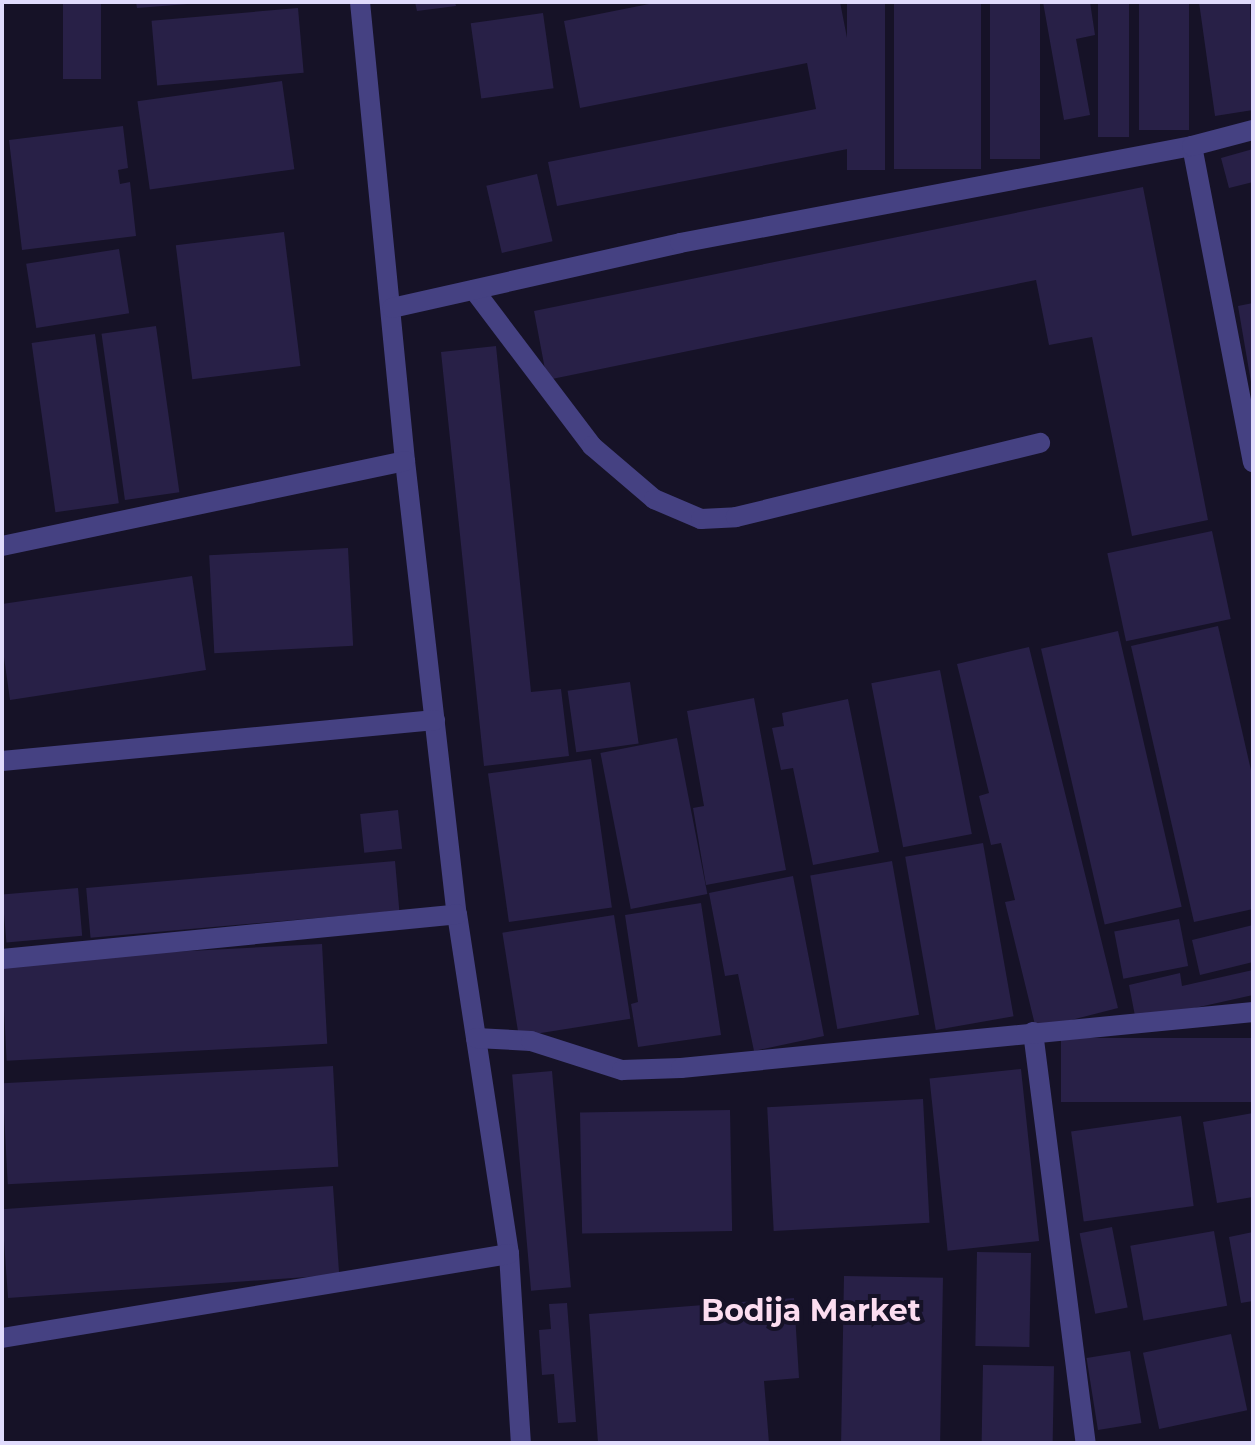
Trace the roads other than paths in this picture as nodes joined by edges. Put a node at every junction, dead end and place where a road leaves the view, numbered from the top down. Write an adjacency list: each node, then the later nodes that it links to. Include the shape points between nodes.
1 (360, 2): 5 (street)
2 (1253, 130): 3 (street)
3 (1192, 146): 4 (street, via 680,243); 8 (street)
4 (474, 290): 5 (street); 6 (street, via 592,446 654,499 701,519 736,517)
5 (392, 308): 7 (street)
6 (1040, 443)
7 (405, 461): 9 (street); 10 (street)
8 (1253, 462)
9 (2, 546)
10 (435, 720): 11 (street); 12 (street)
11 (2, 761)
12 (457, 914): 13 (street); 16 (street)
13 (2, 959)
14 (1253, 1012): 15 (street)
15 (1033, 1032): 16 (street, via 622,1070 531,1041); 20 (street)
16 (476, 1038): 17 (street)
17 (509, 1254): 18 (street); 19 (street)
18 (2, 1338)
19 (521, 1443)
20 (1086, 1443)

